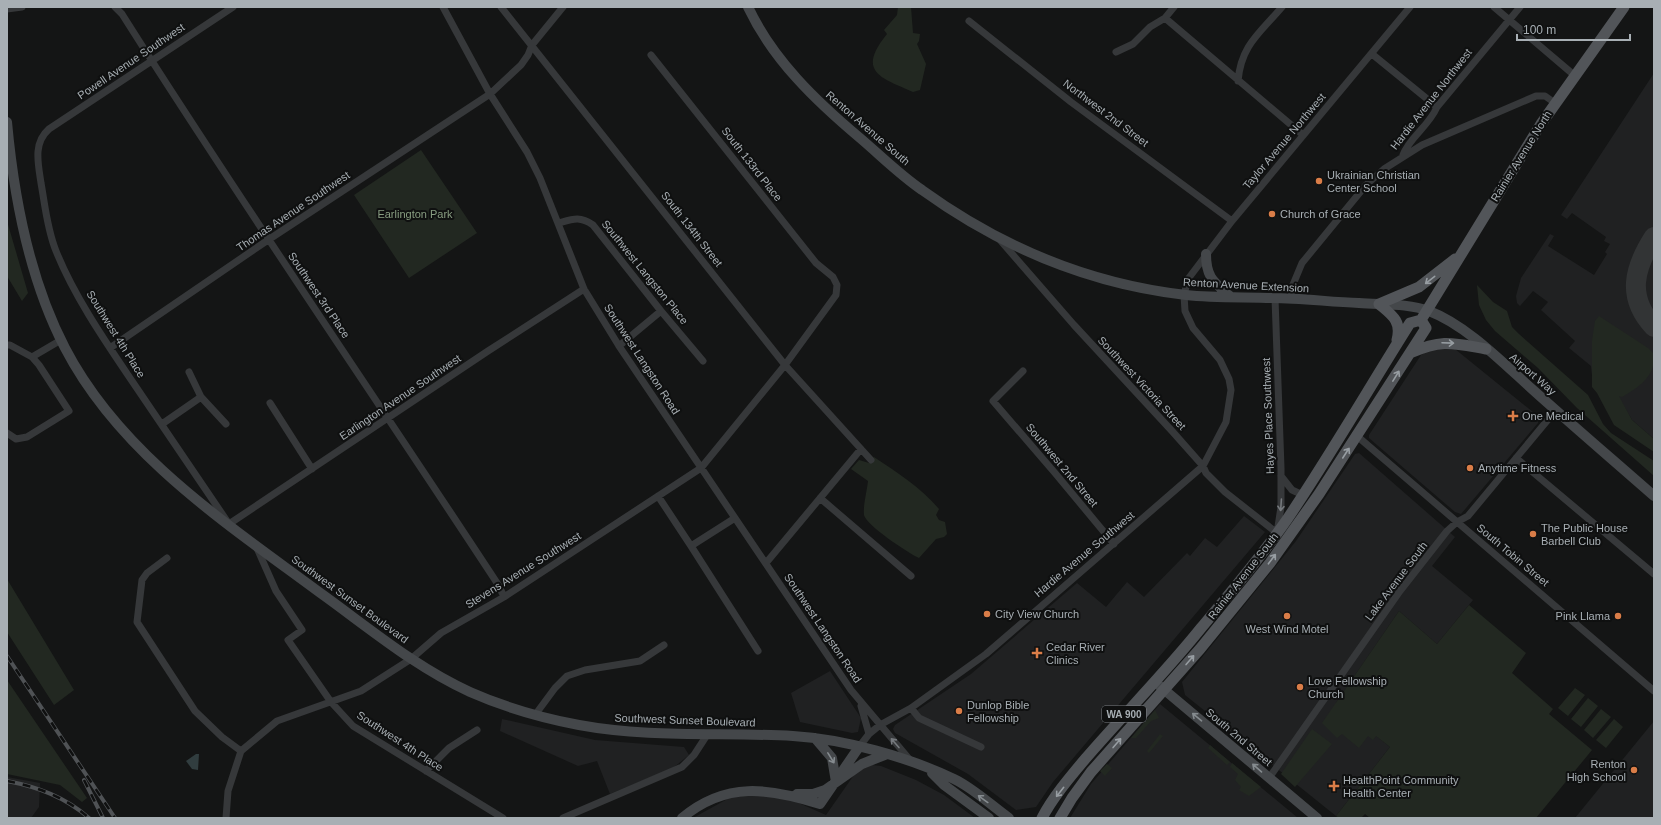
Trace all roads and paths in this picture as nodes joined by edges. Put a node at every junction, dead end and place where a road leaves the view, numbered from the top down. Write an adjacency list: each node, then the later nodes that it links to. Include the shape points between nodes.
1 (22, 7): 14 (street)
2 (115, 7): 22 (street, Southwest 3rd Place)
3 (233, 7): 22 (street, Powell Avenue Southwest)
4 (443, 7): 25 (street, Southwest Langston Road)
5 (501, 7): 18 (street, South 134th Street)
6 (563, 7): 18 (street, Thomas Avenue Southwest)
7 (748, 7): 34 (main road, Renton Avenue South, via 782,61 839,120 920,189)
8 (1174, 7): 15 (street)
9 (1282, 7): 24 (street, via 1246,48 1240,63)
10 (1410, 7): 20 (street, Taylor Avenue Northwest)
11 (1494, 7): 16 (street)
12 (1520, 7): 16 (street, Hardie Avenue Northwest)
13 (1624, 7): 23 (main road, Rainier Avenue North)
14 (7, 9)
15 (1165, 18): 19 (street, via 1150,27 1133,44); 24 (street)
16 (1510, 20): 23 (street); 27 (street, Hardie Avenue Northwest)
17 (969, 22): 32 (street, Northwest 2nd Street)
18 (532, 45): 25 (street, Thomas Avenue Southwest, via 520,65); 56 (street, South 134th Street)
19 (1116, 52)
20 (1372, 54): 27 (street); 30 (street, Taylor Avenue Northwest)
21 (651, 55): 38 (street, South 133rd Place, via 816,263 833,277)
22 (152, 60): 29 (street, Powell Avenue Southwest); 35 (street, Southwest 3rd Place)
23 (1574, 75): 26 (main road, Rainier Avenue North)
24 (1238, 81): 30 (street)
25 (490, 94): 33 (street, Southwest Langston Road, via 530,158); 35 (street, Thomas Avenue Southwest)
26 (1555, 102): 31 (street, via 1545,96 1536,96); 37 (main road, Rainier Avenue North)
27 (1437, 107): 31 (street, Hardie Avenue Northwest, via 1431,120)
28 (7, 122): 47 (main road, Southwest Sunset Boulevard, via 25,238 42,296)
29 (42, 135): 51 (street, Southwest 4th Place, via 37,158 48,226 70,280)
30 (1303, 135): 32 (street, Taylor Avenue Northwest)
31 (1403, 155): 43 (street, Hardie Avenue Northwest, via 1366,185 1302,263 1292,287)
32 (1232, 221): 36 (street, Taylor Avenue Northwest)
33 (558, 223): 39 (street, Southwest Langston Road); 45 (street, Southwest Langston Place, via 576,218 585,219 593,225)
34 (1000, 239): 40 (main road, Renton Avenue Extension, via 1058,265 1098,279); 70 (street, Southwest Victoria Street, via 1074,325)
35 (268, 240): 51 (street, Thomas Avenue Southwest); 62 (street, Southwest 3rd Place)
36 (1206, 254): 40 (street, Taylor Avenue Northwest, via 1188,279); 41 (main road, via 1209,275)
37 (1460, 255): 44 (main road, one-way to 44, via 1419,287); 46 (main road, Rainier Avenue North)
38 (838, 285): 56 (street, Stevens Avenue Southwest, via 836,295)
39 (584, 290): 50 (street, Southwest Langston Road); 62 (street, Earlington Avenue Southwest)
40 (1184, 295): 41 (main road, Renton Avenue Extension); 70 (street, Hardie Avenue Southwest, via 1185,311 1193,328 1220,360 1231,390 1226,422)
41 (1231, 297): 42 (main road, Renton Avenue Extension)
42 (1275, 298): 43 (main road, Renton Avenue Extension); 73 (street, Hayes Place Southwest)
43 (1291, 299): 44 (main road, Renton Avenue Extension)
44 (1379, 304): 46 (main road, Renton Avenue Extension); 48 (main road, via 1398,324 1400,330)
45 (661, 311): 50 (street); 55 (street, Southwest Langston Place)
46 (1424, 315): 48 (main road, Rainier Avenue South, via 1410,323); 52 (main road, Airport Way, via 1453,324); 53 (main road, Rainier Avenue South, via 1426,328)
47 (61, 340): 54 (street); 80 (main road, Southwest Sunset Boulevard, via 88,386 128,435 173,479)
48 (1396, 344): 74 (main road, Rainier Avenue South)
49 (7, 345): 54 (street)
50 (619, 346): 71 (street, Southwest Langston Road)
51 (110, 348): 63 (street, Southwest 4th Place)
52 (1486, 349): 53 (main road, one-way to 52, via 1428,345 1441,343); 61 (main road, Airport Way)
53 (1410, 353): 66 (main road, Rainier Avenue South, one-way to 53)
54 (32, 357): 65 (street, via 69,412 26,437 16,439)
55 (703, 361)
56 (785, 365): 67 (street, South 134th Street); 71 (street, Stevens Avenue Southwest)
57 (1023, 371): 83 (street, Southwest 2nd Street, via 993,401)
58 (189, 372): 59 (street)
59 (201, 397): 63 (street); 64 (street)
60 (270, 403): 72 (street)
61 (1556, 410): 68 (street, Lake Avenue South); 76 (main road, Airport Way)
62 (389, 418): 72 (street, Earlington Avenue Southwest); 89 (street, Southwest 3rd Place, via 500,586)
63 (162, 424): 80 (street, Southwest 4th Place)
64 (226, 424)
65 (7, 433)
66 (1357, 436): 79 (street, South Tobin Street); 95 (main road, Rainier Avenue South, one-way to 66, via 1270,563)
67 (861, 450): 69 (street, South 134th Street); 77 (street)
68 (1516, 458): 79 (street, Lake Avenue South, via 1468,516); 87 (street)
69 (871, 460)
70 (1203, 466): 81 (street, Southwest Victoria Street, via 1206,473 1226,492); 83 (street, Hardie Avenue Southwest)
71 (702, 468): 75 (street, Stevens Avenue Southwest); 78 (street, Southwest Langston Road)
72 (312, 469): 80 (street, Earlington Avenue Southwest)
73 (1281, 476): 74 (street, via 1292,490); 81 (street, Hayes Place Southwest, one-way to 81, via 1281,507)
74 (1303, 495): 81 (main road, Rainier Avenue South)
75 (658, 496): 84 (street); 89 (street, Stevens Avenue Southwest)
76 (1654, 496)
77 (820, 498): 86 (street); 88 (street)
78 (735, 518): 84 (street); 86 (street, Southwest Langston Road)
79 (1457, 522): 94 (street, South Tobin Street); 112 (street, Lake Avenue South, via 1400,591)
80 (230, 524): 82 (main road, Southwest Sunset Boulevard)
81 (1277, 532): 93 (main road, Rainier Avenue South)
82 (256, 544): 92 (main road, Southwest Sunset Boulevard); 96 (street, Southwest 4th Place, via 276,591 302,630 288,640)
83 (1114, 544): 98 (street, Hardie Avenue Southwest, via 986,654)
84 (691, 546): 91 (street)
85 (167, 558): 107 (street, via 147,572 142,580 137,622 195,711)
86 (766, 563): 97 (street, Southwest Langston Road)
87 (1654, 574)
88 (911, 576)
89 (504, 597): 92 (street, Stevens Avenue Southwest, via 442,633)
90 (664, 645): 99 (street, via 640,661 585,670 568,676 555,688)
91 (758, 652)
92 (411, 659): 96 (street, Stevens Avenue Southwest, via 361,691); 99 (main road, Southwest Sunset Boulevard, via 470,692)
93 (1155, 682): 95 (main road, South 2nd Street); 122 (main road, Rainier Avenue South / WA 900, one-way to 122, via 1079,766)
94 (1653, 689)
95 (1165, 690): 112 (main road, South 2nd Street, one-way to 95); 123 (main road, Rainier Avenue South, one-way to 95, via 1091,772)
96 (331, 702): 107 (street, Stevens Avenue Southwest, via 277,721); 111 (street, Southwest 4th Place, via 353,726)
97 (860, 702): 100 (street, Southwest Langston Road); 102 (street, Southwest Langston Road)
98 (911, 708): 100 (street, Hardie Avenue Southwest); 106 (street, via 919,718)
99 (535, 715): 103 (main road, Southwest Sunset Boulevard, via 612,730)
100 (880, 725): 102 (street, Hardie Avenue Southwest); 109 (street, Southwest Langston Road, one-way to 100)
101 (476, 730): 111 (street, via 449,748)
102 (869, 734): 105 (street, Hardie Avenue Southwest)
103 (707, 735): 104 (main road, Southwest Sunset Boulevard); 118 (street, via 682,767)
104 (815, 738): 105 (main road, Southwest Sunset Boulevard); 113 (main road, one-way to 113, via 832,758)
105 (859, 747): 108 (main road, Southwest Sunset Boulevard); 113 (main road, Hardie Avenue Southwest)
106 (981, 748)
107 (241, 751): 116 (street, via 228,791)
108 (887, 754): 109 (main road, Southwest Sunset Boulevard); 113 (main road, via 862,764)
109 (910, 761): 110 (main road, Southwest Sunset Boulevard)
110 (927, 769): 120 (main road, Southwest Sunset Boulevard, via 944,785); 121 (main road, Southwest Sunset Boulevard, one-way to 110, via 956,780)
111 (426, 771): 117 (street, Southwest 4th Place)
112 (1269, 778): 115 (main road, South 2nd Street)
113 (836, 782): 114 (main road, Hardie Avenue Southwest, via 819,792); 114 (main road, Hardie Avenue Southwest, via 820,804)
114 (787, 794): 119 (main road, Hardie Avenue Southwest, via 751,791 727,795)
115 (1313, 816)
116 (226, 818)
117 (503, 818)
118 (563, 818)
119 (682, 818)
120 (989, 818)
121 (1008, 818)
122 (1042, 818)
123 (1060, 818)

